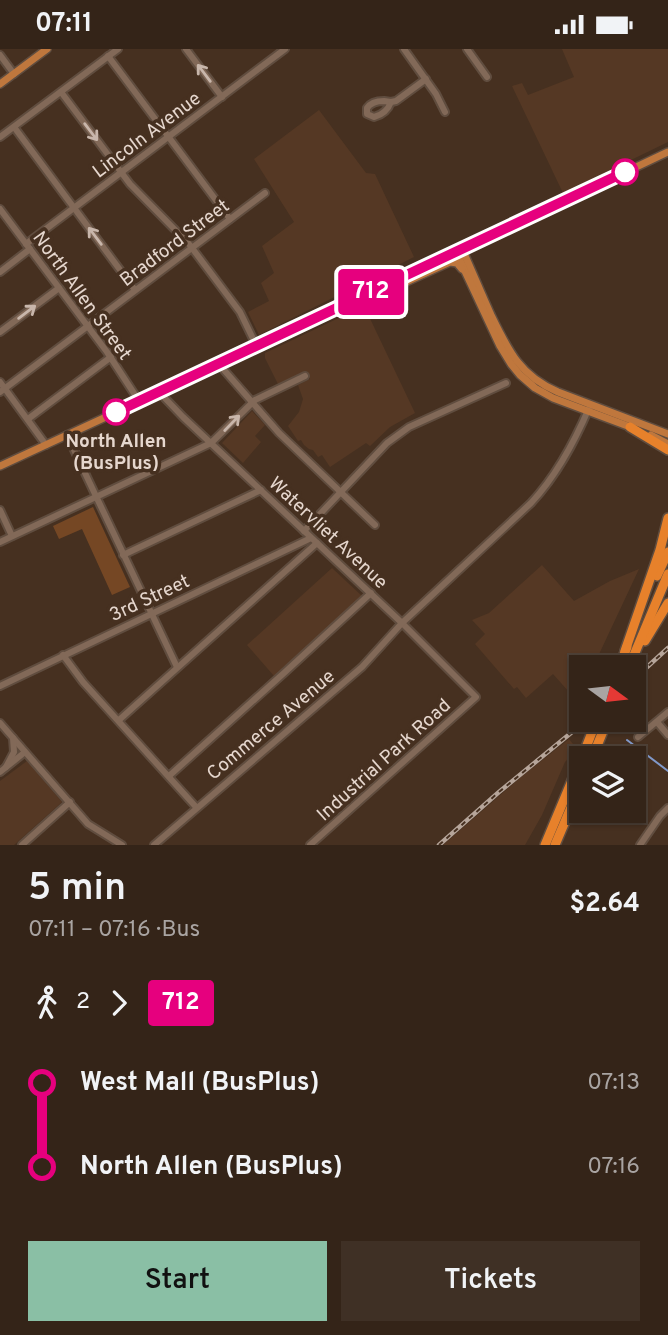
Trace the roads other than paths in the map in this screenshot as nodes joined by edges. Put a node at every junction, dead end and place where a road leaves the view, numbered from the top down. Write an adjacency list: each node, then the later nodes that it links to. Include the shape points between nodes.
1 (47, 49): 9 (main road)
2 (118, 49): 8 (street)
3 (186, 49): 14 (street, one-way to 3)
4 (285, 49): 14 (street, Lincoln Avenue, via 272,54)
5 (404, 49): 11 (street)
6 (467, 49): 10 (street)
7 (0, 55): 9 (street)
8 (108, 57): 13 (street); 18 (street)
9 (14, 74): 12 (main road)
10 (488, 77)
11 (426, 79): 15 (street); 16 (street)
12 (0, 84)
13 (61, 92): 17 (street); 21 (street, one-way to 21)
14 (222, 97): 18 (street, Lincoln Avenue)
15 (391, 102)
16 (445, 112)
17 (14, 127): 19 (street); 23 (street)
18 (169, 136): 21 (street, Lincoln Avenue); 25 (street)
19 (0, 137)
20 (668, 152): 26 (main road)
21 (121, 173): 23 (street, Lincoln Avenue); 28 (street)
22 (265, 193): 25 (street, Bradford Street)
23 (74, 207): 27 (street, Lincoln Avenue); 34 (street, one-way to 23)
24 (1, 211): 27 (street, North Allen Street)
25 (230, 219): 28 (street, Bradford Street)
26 (491, 235): 29 (main road); 35 (main road, via 473,247 469,256)
27 (28, 246): 30 (street, Lincoln Avenue); 33 (street, North Allen Street)
28 (192, 248): 34 (street, Bradford Street); 38 (street, via 241,313)
29 (459, 250): 31 (main road); 32 (main road); 35 (main road)
30 (0, 272)
31 (467, 275): 32 (main road, via 450,262 395,287); 47 (main road, via 500,346 520,376 547,395)
32 (388, 284): 38 (main road)
33 (60, 288): 36 (street, North Allen Street); 37 (street, one-way to 33)
34 (135, 291): 36 (street, Bradford Street)
35 (488, 309): 47 (main road, via 510,354 526,372)
36 (88, 326): 39 (street, North Allen Street); 43 (street, Bradford Street)
37 (0, 332)
38 (257, 347): 40 (main road)
39 (111, 357): 45 (street, North Allen Street); 48 (street)
40 (220, 363): 44 (main road); 46 (street)
41 (305, 376): 46 (street)
42 (506, 383): 58 (street, via 398,433)
43 (2, 387): 48 (street)
44 (159, 392): 45 (main road); 52 (street, Watervliet Avenue)
45 (139, 401): 51 (main road)
46 (252, 402): 52 (street, one-way to 46); 58 (street)
47 (589, 407): 49 (main road); 50 (main road); 73 (street, Commerce Avenue, via 565,457 542,490)
48 (28, 419): 54 (street)
49 (630, 427): 53 (main road); 55 (highway)
50 (668, 433)
51 (67, 435): 54 (main road); 59 (street)
52 (211, 443): 57 (street, Watervliet Avenue); 59 (street)
53 (668, 444)
54 (46, 445): 56 (main road)
55 (668, 450)
56 (0, 466)
57 (261, 490): 63 (street, Watervliet Avenue); 68 (street)
58 (341, 492): 62 (street); 63 (street)
59 (96, 497): 64 (street); 68 (street)
60 (0, 510): 64 (street)
61 (668, 517): 74 (highway)
62 (375, 524)
63 (304, 531): 65 (street, Watervliet Avenue)
64 (12, 536): 66 (street)
65 (314, 540): 70 (street, Watervliet Avenue); 72 (street, 3rd Street); 79 (street)
66 (0, 541)
67 (668, 552): 74 (highway)
68 (123, 555): 72 (street)
69 (668, 574): 77 (highway)
70 (371, 593): 73 (street, Watervliet Avenue); 91 (street)
71 (668, 603): 78 (highway)
72 (151, 614): 75 (street, 3rd Street); 79 (street)
73 (402, 623): 81 (street, Watervliet Avenue); 94 (street, Commerce Avenue, via 356,672)
74 (625, 652): 76 (highway)
75 (63, 655): 80 (street, 3rd Street); 83 (street)
76 (624, 655)
77 (634, 655)
78 (636, 655)
79 (177, 667): 83 (street)
80 (0, 686)
81 (476, 697): 100 (street, Industrial Park Road)
82 (668, 712): 84 (street)
83 (119, 720): 91 (street)
84 (657, 722): 86 (street); 88 (street)
85 (0, 723): 87 (street)
86 (668, 735)
87 (12, 737): 89 (street); 90 (street, via 14,752)
88 (638, 737)
89 (25, 752): 90 (street); 93 (street)
90 (3, 769)
91 (169, 776): 94 (street)
92 (569, 787): 101 (highway)
93 (70, 802): 97 (street); 98 (street, via 90,826)
94 (197, 807): 99 (street, Commerce Avenue)
95 (667, 810): 103 (street)
96 (569, 812): 102 (highway)
97 (22, 845)
98 (122, 845)
99 (154, 845)
100 (310, 845)
101 (545, 845)
102 (555, 845)
103 (640, 845)

